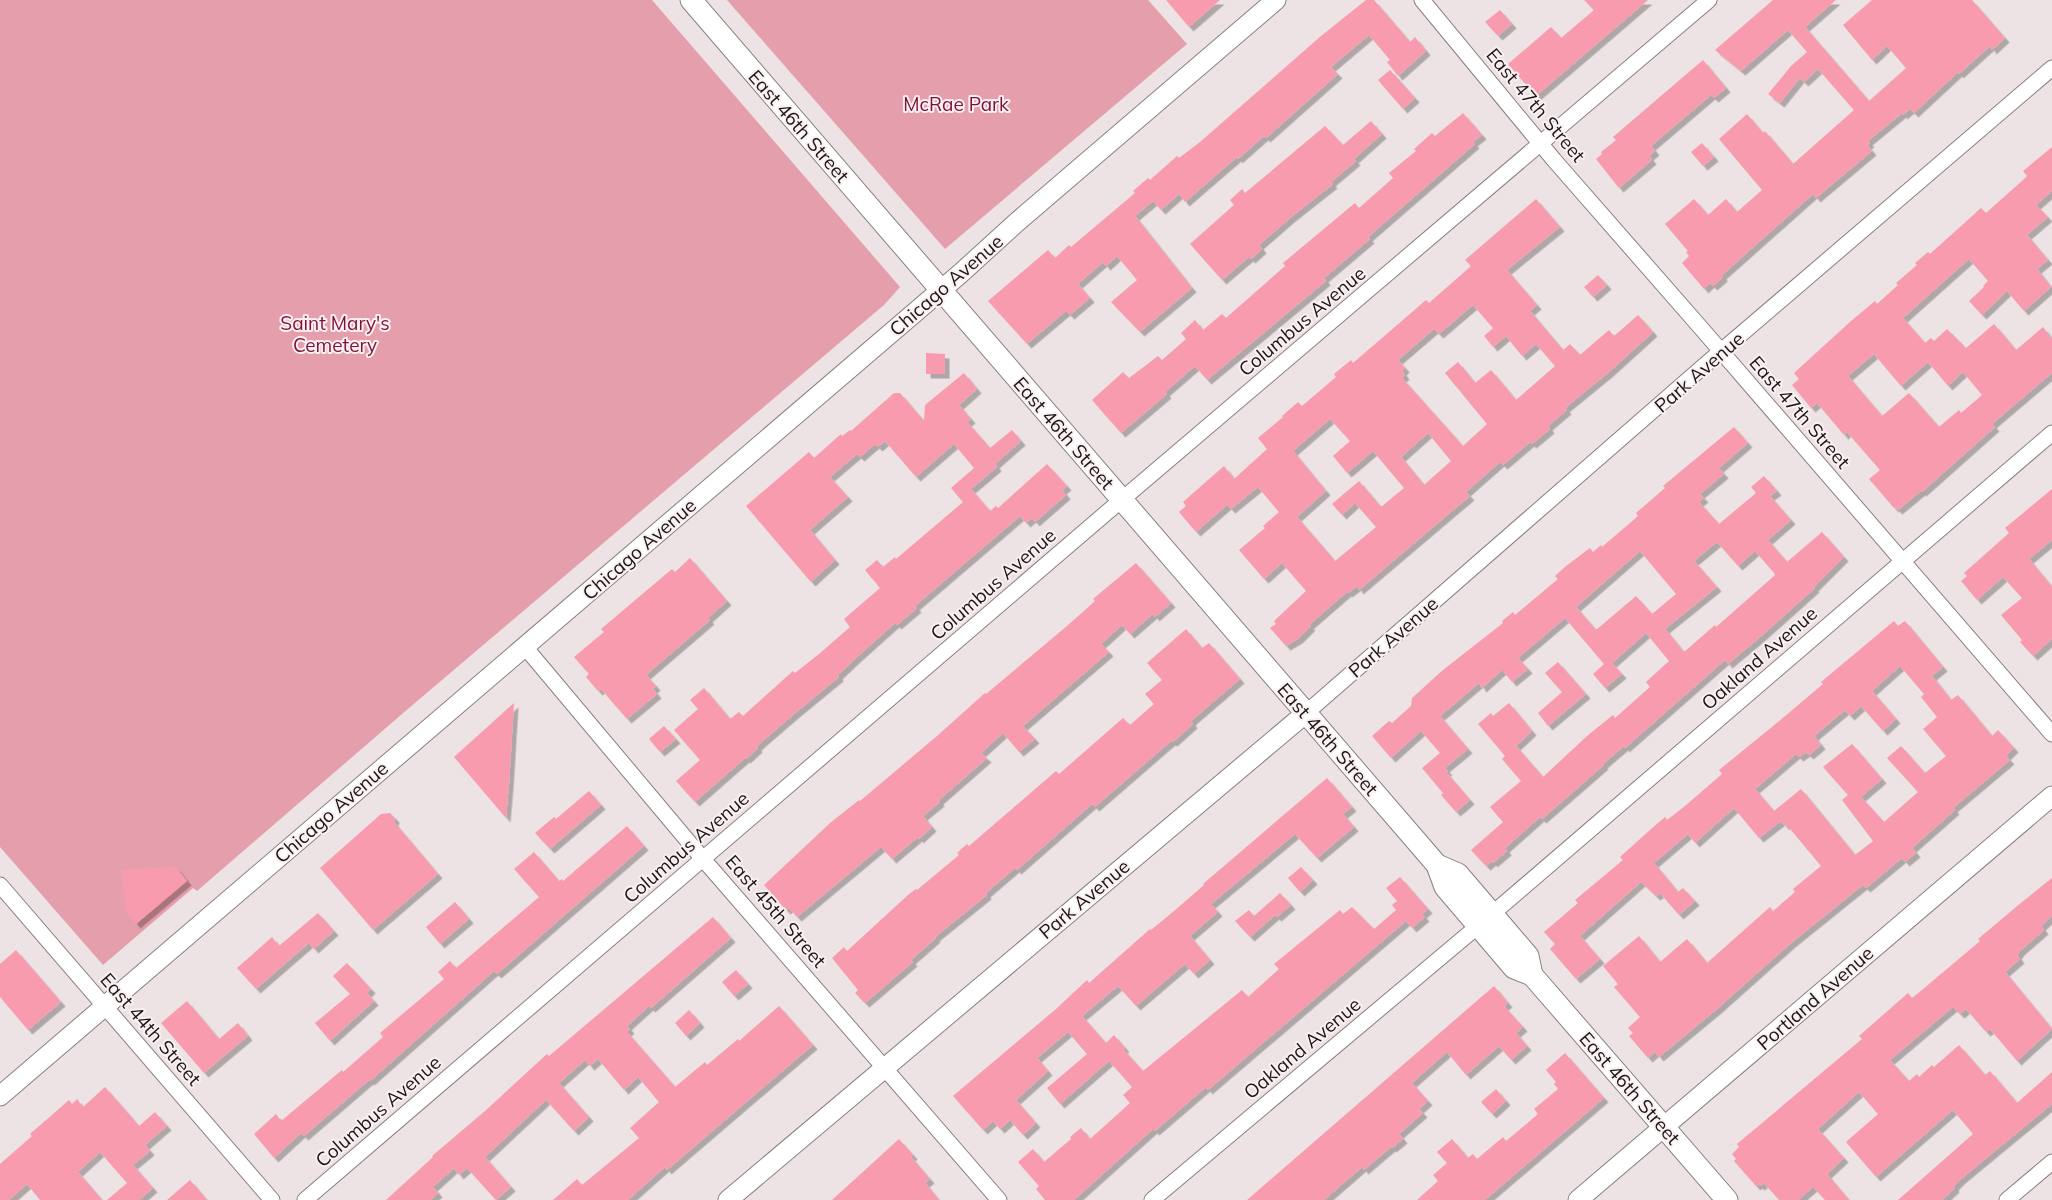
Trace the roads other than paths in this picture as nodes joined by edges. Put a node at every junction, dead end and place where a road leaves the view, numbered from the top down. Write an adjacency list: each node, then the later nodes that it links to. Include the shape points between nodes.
1 (691, 0): 7 (main road, East 46th Street)
2 (1276, 0): 7 (street, Chicago Avenue)
3 (1422, 0): 6 (street, East 47th Street)
4 (1709, 0): 6 (street, Columbus Avenue)
5 (2052, 68): 8 (street, Park Avenue)
6 (1540, 144): 8 (street, East 47th Street); 10 (street, Columbus Avenue)
7 (942, 290): 10 (main road, East 46th Street); 12 (street, Chicago Avenue)
8 (1721, 352): 11 (street, East 47th Street); 13 (street, Park Avenue)
9 (2052, 433): 11 (street, Oakland Avenue)
10 (1122, 500): 13 (main road, East 46th Street); 16 (street, Columbus Avenue)
11 (1902, 561): 14 (street, East 47th Street); 18 (street, Oakland Avenue)
12 (525, 647): 16 (street, East 45th Street); 19 (street, Chicago Avenue)
13 (1306, 713): 18 (main road, East 46th Street, via 1437,865 1458,874); 20 (street, Park Avenue)
14 (2052, 734)
15 (2052, 796): 22 (street, Portland Avenue)
16 (703, 859): 20 (street, East 45th Street); 25 (street, Columbus Avenue)
17 (0, 885): 19 (street, East 44th Street)
18 (1485, 920): 22 (main road, East 46th Street, via 1528,956 1532,975); 28 (street, Oakland Avenue)
19 (104, 1006): 21 (street, Chicago Avenue); 24 (street, East 44th Street)
20 (883, 1067): 26 (street, Park Avenue); 27 (street, East 45th Street)
21 (0, 1096)
22 (1664, 1128): 29 (street, Portland Avenue); 30 (main road, East 46th Street)
23 (2052, 1162): 31 (street)
24 (272, 1200)
25 (305, 1200)
26 (728, 1200)
27 (999, 1200)
28 (1152, 1200)
29 (1578, 1200)
30 (1727, 1200)
31 (2007, 1200)

